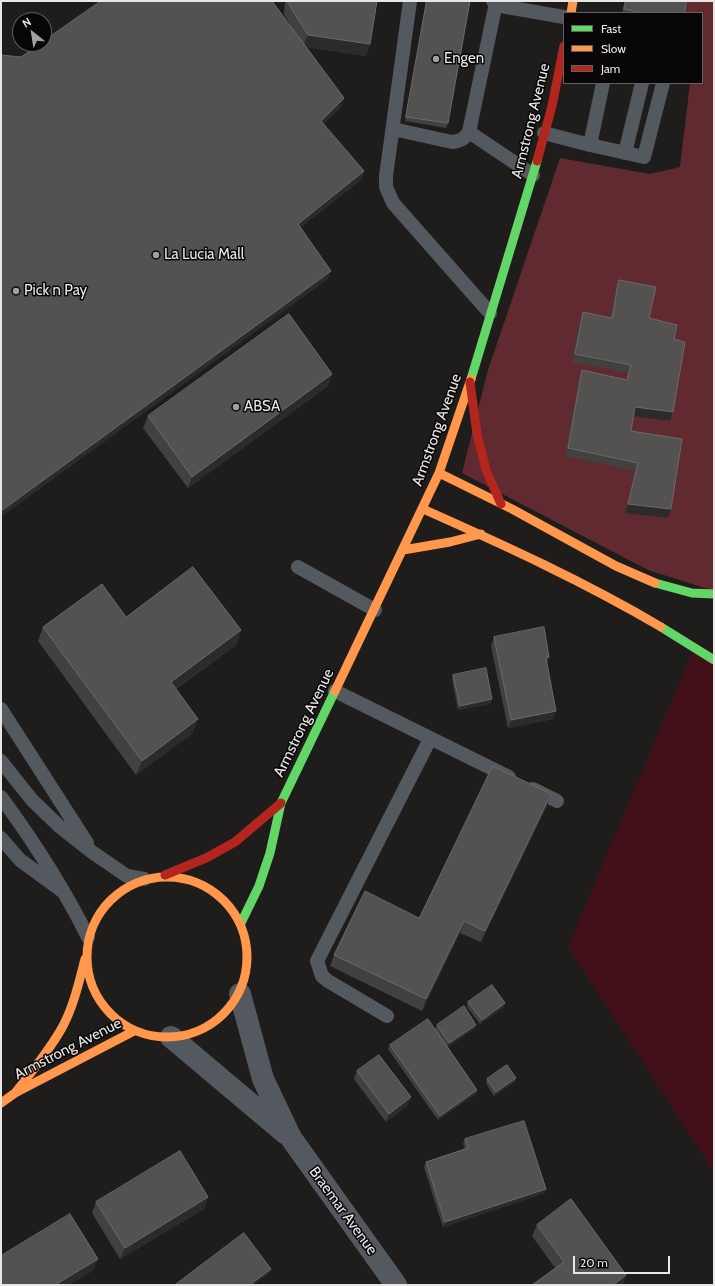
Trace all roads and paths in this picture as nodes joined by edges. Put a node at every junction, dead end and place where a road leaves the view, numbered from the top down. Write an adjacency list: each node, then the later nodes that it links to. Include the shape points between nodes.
1 (410, 1): 10 (lane)
2 (573, 1): 4 (main road)
3 (494, 2): 5 (lane, via 501,6); 11 (lane)
4 (571, 12)
5 (563, 17)
6 (563, 50): 12 (main road, Armstrong Avenue)
7 (603, 84): 13 (lane)
8 (642, 84): 14 (lane)
9 (663, 84): 14 (lane, via 644,157)
10 (393, 129): 11 (lane, via 452,142 460,141); 16 (lane, via 386,176 388,195)
11 (469, 132): 15 (lane)
12 (544, 133): 13 (lane); 15 (main road, Armstrong Avenue)
13 (590, 145): 14 (lane)
14 (625, 153)
15 (533, 175): 16 (main road, Armstrong Avenue)
16 (490, 313): 17 (main road, Armstrong Avenue)
17 (470, 382): 18 (main road, Armstrong Avenue); 19 (main road, via 476,434 486,470)
18 (439, 473): 19 (main road); 20 (main road, Armstrong Avenue)
19 (501, 504): 24 (main road, via 613,564 649,580 674,589)
20 (423, 509): 21 (main road); 22 (main road, Armstrong Avenue)
21 (481, 534): 22 (main road); 26 (main road, via 671,632)
22 (403, 550): 25 (main road, Armstrong Avenue)
23 (298, 567): 25 (lane)
24 (714, 594)
25 (375, 610): 27 (main road, Armstrong Avenue)
26 (714, 660)
27 (335, 691): 29 (lane); 33 (main road, Armstrong Avenue)
28 (1, 709): 35 (lane)
29 (430, 739): 32 (lane); 43 (lane, via 317,961 322,976 328,981)
30 (1, 761): 35 (lane, via 32,800)
31 (1, 797): 38 (lane, via 37,846)
32 (557, 801)
33 (281, 802): 36 (main road, Armstrong Avenue, via 235,842); 39 (main road, Armstrong Avenue, via 270,853 259,886)
34 (1, 838): 38 (lane, via 20,860)
35 (92, 852): 37 (lane, via 127,876)
36 (164, 876): 37 (main road); 39 (main road, via 188,878 210,888 228,903)
37 (144, 879): 40 (main road, via 119,892 100,911)
38 (67, 895): 40 (lane)
39 (241, 923): 42 (main road, via 248,949 246,976)
40 (88, 936): 41 (main road)
41 (86, 956): 44 (main road, via 92,987 109,1013); 46 (main road, Armstrong Avenue, via 61,1029)
42 (240, 994): 45 (main road, via 218,1020 196,1032); 48 (street, Braemar Avenue, via 263,1079)
43 (387, 1016)
44 (134, 1031): 45 (main road); 46 (main road, Armstrong Avenue)
45 (171, 1038): 48 (street, Braemar Avenue)
46 (15, 1093): 47 (main road, Armstrong Avenue)
47 (1, 1103)
48 (290, 1138): 49 (street, Braemar Avenue)
49 (396, 1285)

